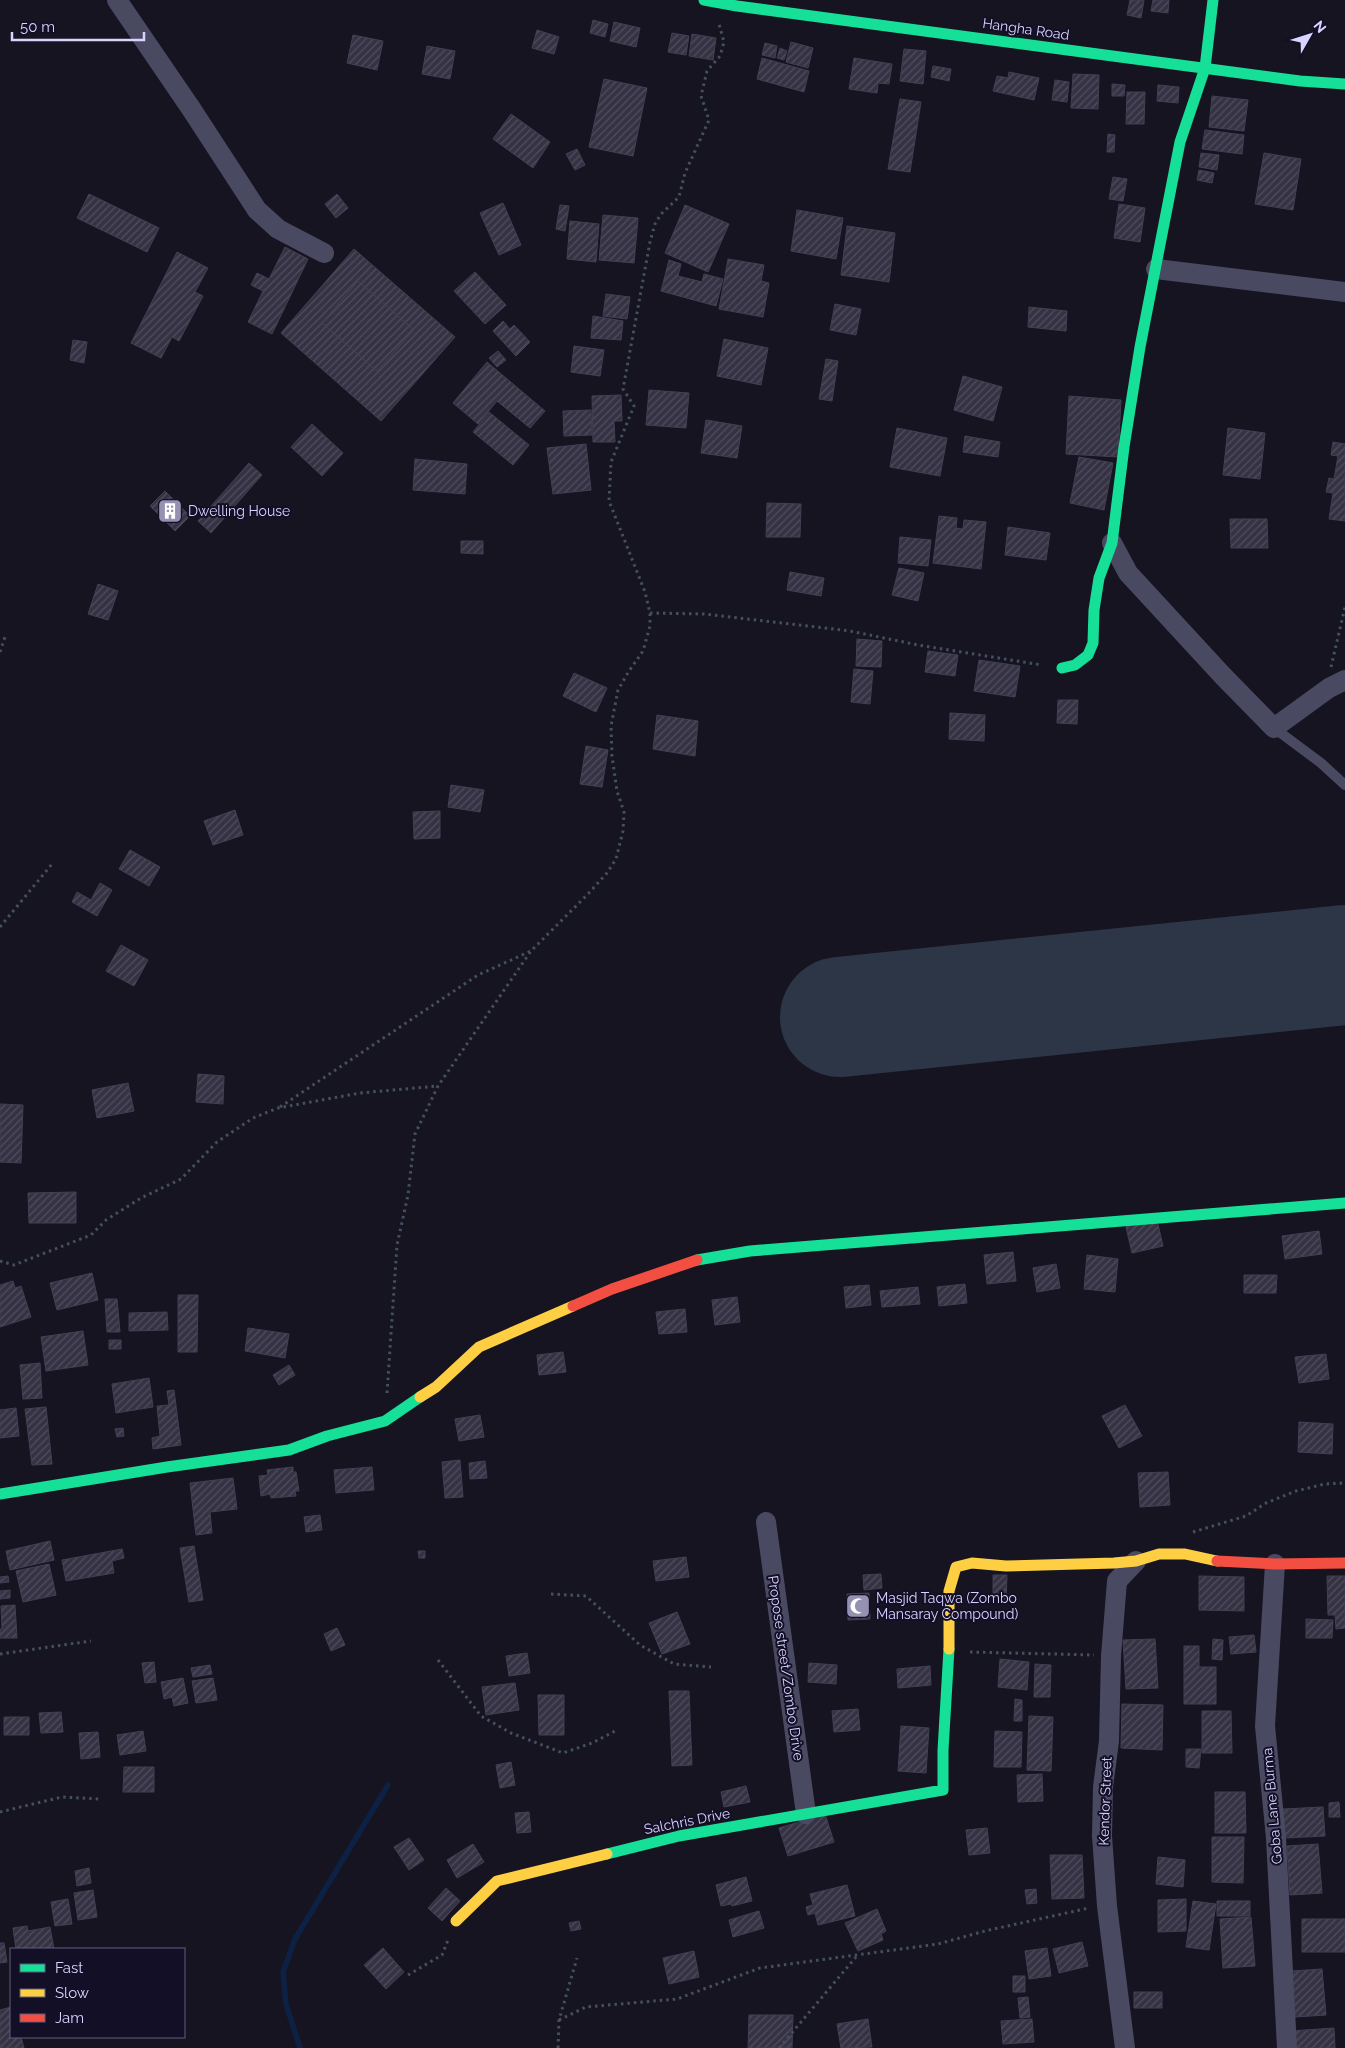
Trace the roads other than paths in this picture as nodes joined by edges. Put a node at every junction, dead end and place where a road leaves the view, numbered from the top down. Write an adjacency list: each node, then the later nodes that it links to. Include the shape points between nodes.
1 (117, 0): 7 (street, via 257,210 278,229)
2 (1213, 0): 5 (main road)
3 (709, 1): 4 (main road, Hangha Road)
4 (737, 3): 5 (main road, Hangha Road)
5 (1205, 68): 6 (main road, Hangha Road); 8 (main road, via 1180,142)
6 (1345, 84)
7 (324, 254)
8 (1156, 269): 9 (street); 10 (main road, via 1140,347)
9 (1345, 292)
10 (1112, 543): 11 (main road, via 1099,578 1093,643 1088,655); 13 (street, via 1128,573)
11 (1062, 668)
12 (1337, 684): 13 (street)
13 (1274, 728): 14 (lane)
14 (1345, 785)
15 (1345, 1202): 16 (main road, via 750,1251 699,1259 612,1289 479,1346 436,1387 385,1421 289,1450)
16 (0, 1494)
17 (766, 1522): 21 (street, Propose street/Zombo Drive)
18 (1136, 1561): 20 (main road, via 1159,1554 1185,1554 1215,1561); 21 (main road, Salchris Drive, via 1032,1566 972,1563 956,1567 949,1591 943,1790); 23 (street, Kendor Street, via 1117,1581 1102,1836)
19 (1345, 1562): 20 (main road)
20 (1275, 1564): 24 (street, Goba Lane Burma, via 1265,1726 1276,1838)
21 (806, 1814): 22 (main road, Salchris Drive, via 679,1836 497,1880)
22 (456, 1921)
23 (1126, 2048)
24 (1287, 2048)

